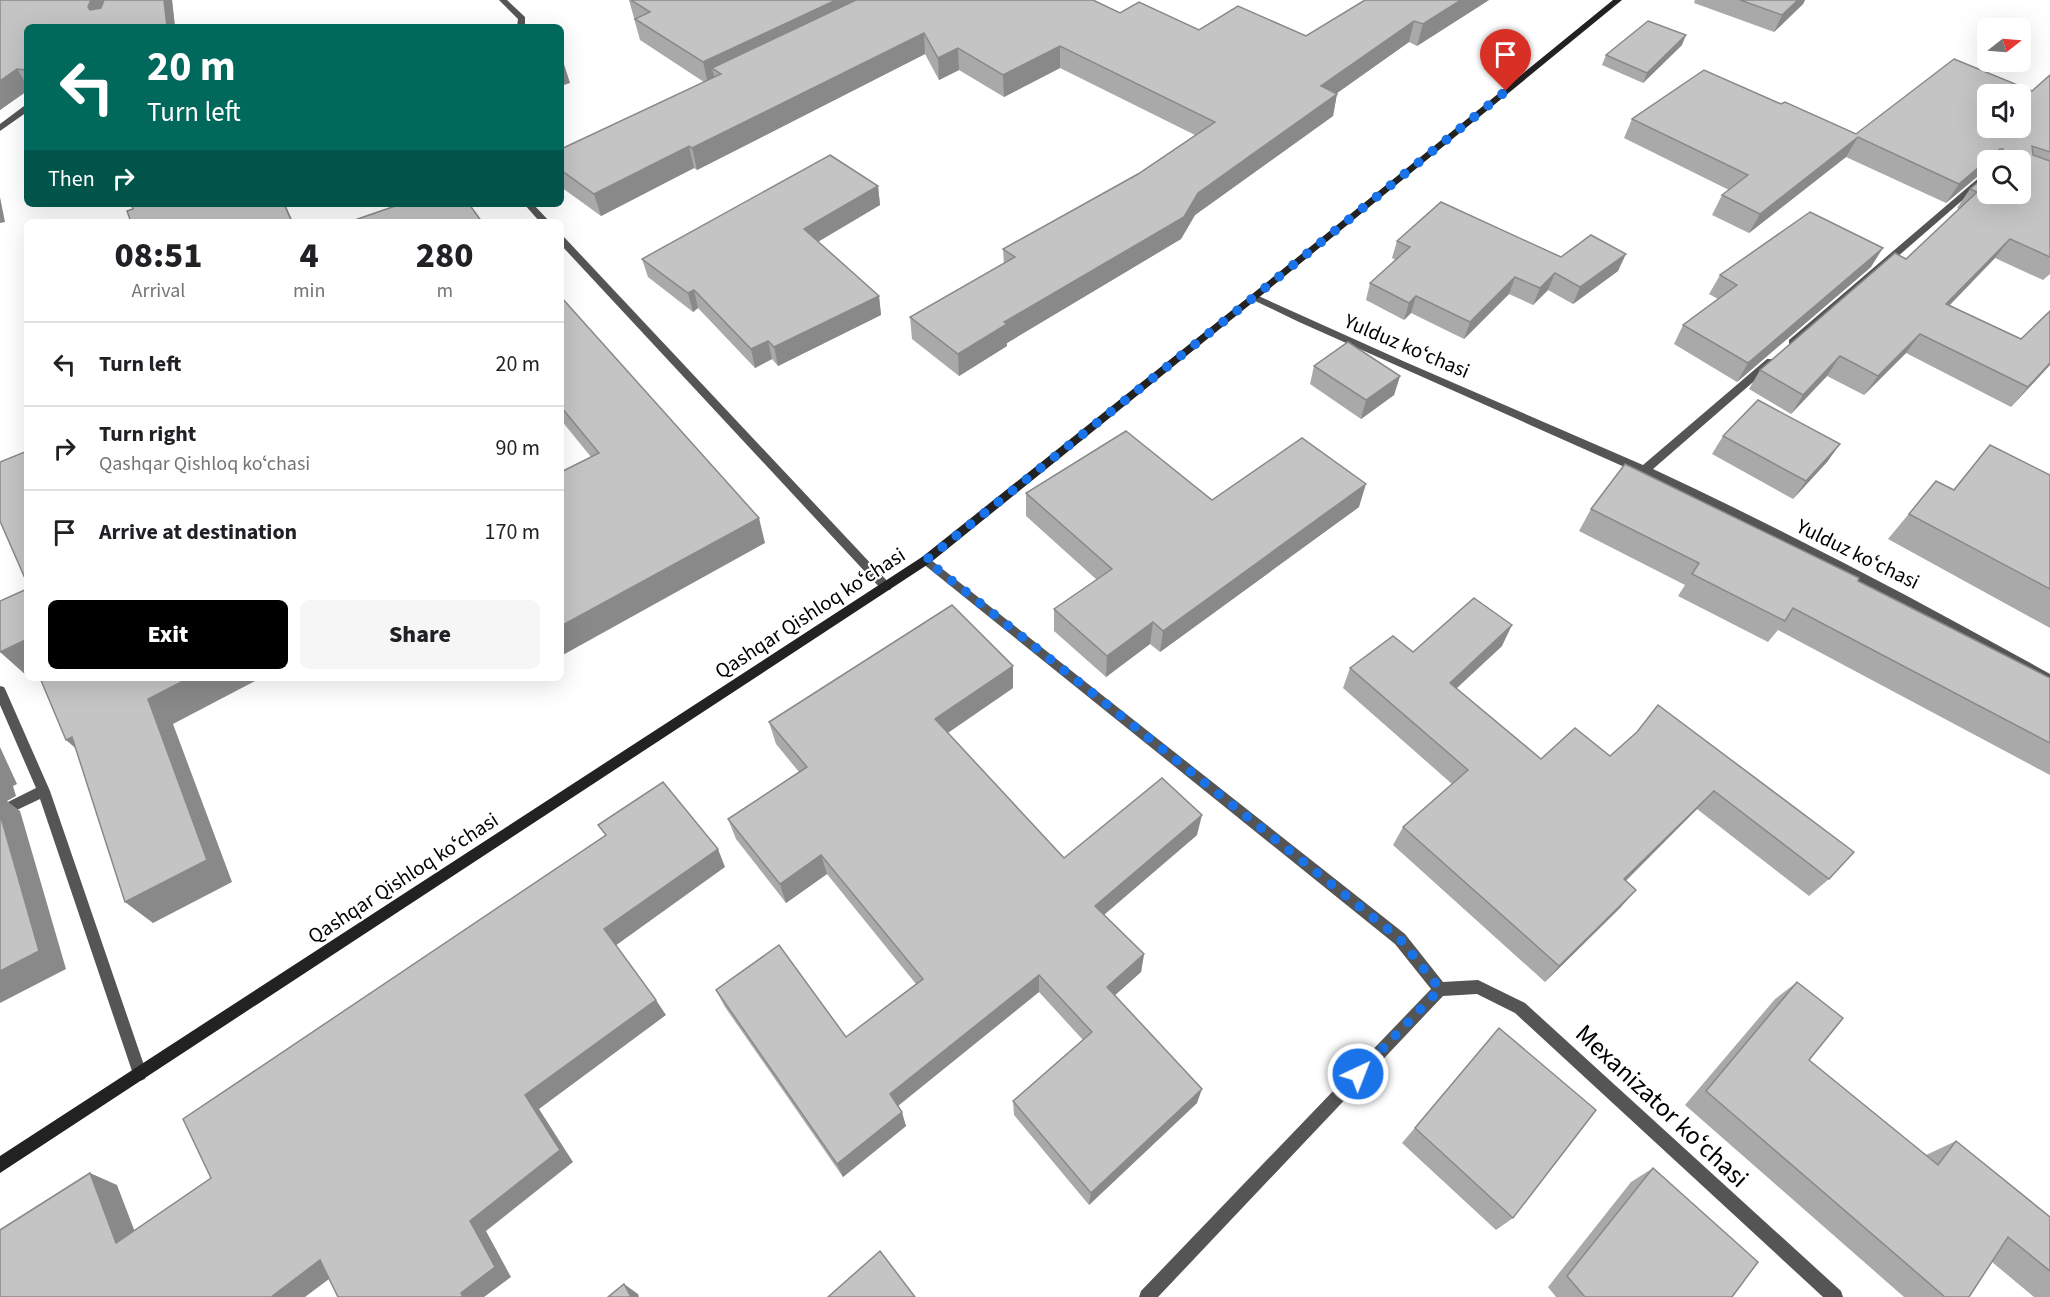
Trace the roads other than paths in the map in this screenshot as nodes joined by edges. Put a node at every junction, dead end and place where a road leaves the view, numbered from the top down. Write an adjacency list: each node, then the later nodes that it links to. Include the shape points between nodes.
1 (503, 0): 3 (street, via 522,19)
2 (1618, 0): 10 (main road, Qashqar Qishloq koʻchasi)
3 (521, 24)
4 (24, 110): 5 (street)
5 (0, 128)
6 (1977, 183): 11 (street)
7 (531, 207): 8 (street)
8 (542, 219)
9 (564, 242): 13 (street)
10 (1254, 297): 11 (street, Yulduz koʻchasi, via 1330,334); 12 (main road, Qashqar Qishloq koʻchasi)
11 (1645, 470): 14 (street, Yulduz koʻchasi, via 1910,600)
12 (926, 560): 13 (main road, Qashqar Qishloq koʻchasi); 18 (street, via 1400,939)
13 (886, 587): 19 (main road, Qashqar Qishloq koʻchasi)
14 (2050, 680)
15 (0, 691): 16 (street)
16 (44, 791): 17 (street); 19 (street)
17 (0, 812)
18 (1440, 989): 21 (street); 22 (street, Mexanizator koʻchasi, via 1478,987 1520,1008)
19 (140, 1074): 20 (main road, Qashqar Qishloq koʻchasi)
20 (0, 1165)
21 (1147, 1297)
22 (1835, 1297)

